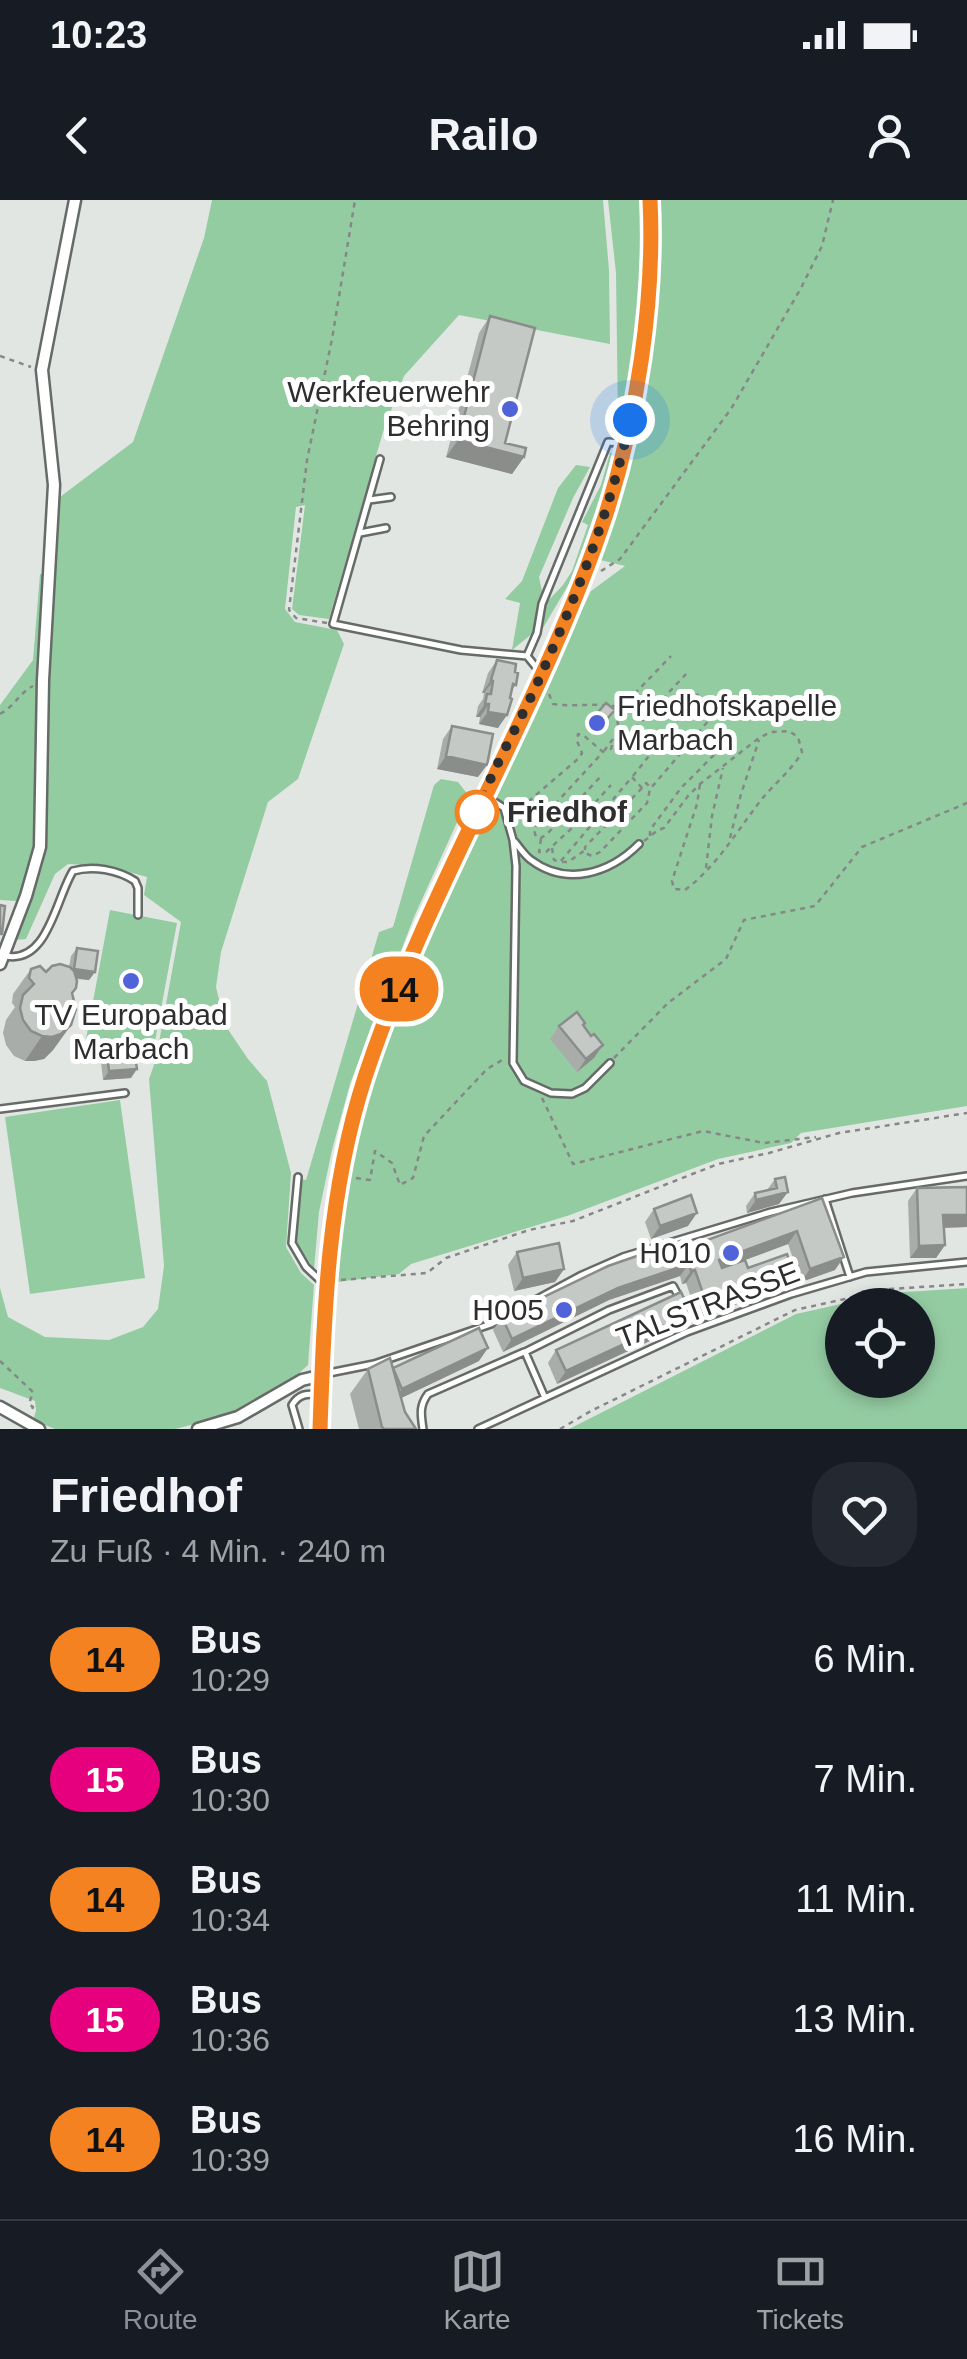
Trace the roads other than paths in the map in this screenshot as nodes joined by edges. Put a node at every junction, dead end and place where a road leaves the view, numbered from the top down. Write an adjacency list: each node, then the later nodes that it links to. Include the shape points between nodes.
1 (75, 200): 15 (street, via 42,370 54,485 40,846)
2 (650, 200): 3 (main road, via 642,347)
3 (625, 444): 9 (lane, via 608,442); 10 (main road, via 607,512)
4 (380, 460): 6 (lane)
5 (391, 497): 6 (lane)
6 (369, 500): 8 (lane)
7 (386, 528): 8 (lane)
8 (360, 532): 9 (lane, via 334,624)
9 (527, 656): 10 (lane)
10 (542, 675): 11 (main road)
11 (484, 795): 12 (lane, via 504,808); 24 (main road, via 376,1043 340,1176)
12 (513, 840): 13 (lane, via 546,868 584,875); 16 (lane, via 512,1063 537,1088 572,1094)
13 (639, 844)
14 (138, 915): 15 (lane, via 135,881 113,871 73,870 32,952)
15 (2, 960)
16 (610, 1063)
17 (125, 1093): 18 (lane)
18 (0, 1108)
19 (967, 1176): 21 (lane)
20 (298, 1177): 24 (lane, via 292,1243)
21 (825, 1200): 23 (lane); 29 (lane, via 624,1258 491,1324)
22 (967, 1262): 23 (lane, TALSTRASSE)
23 (850, 1276): 27 (lane, TALSTRASSE)
24 (326, 1283): 29 (main road)
25 (681, 1300): 28 (lane, via 673,1286)
26 (689, 1314): 27 (lane)
27 (698, 1328): 31 (lane, TALSTRASSE)
28 (525, 1352): 31 (lane); 37 (lane, via 428,1394 420,1410)
29 (322, 1375): 30 (main road); 34 (street)
30 (321, 1396): 35 (lane, via 295,1400); 36 (main road)
31 (545, 1398): 38 (lane, TALSTRASSE)
32 (0, 1407): 33 (street)
33 (39, 1429)
34 (198, 1429)
35 (299, 1429)
36 (320, 1429)
37 (423, 1429)
38 (478, 1429)

